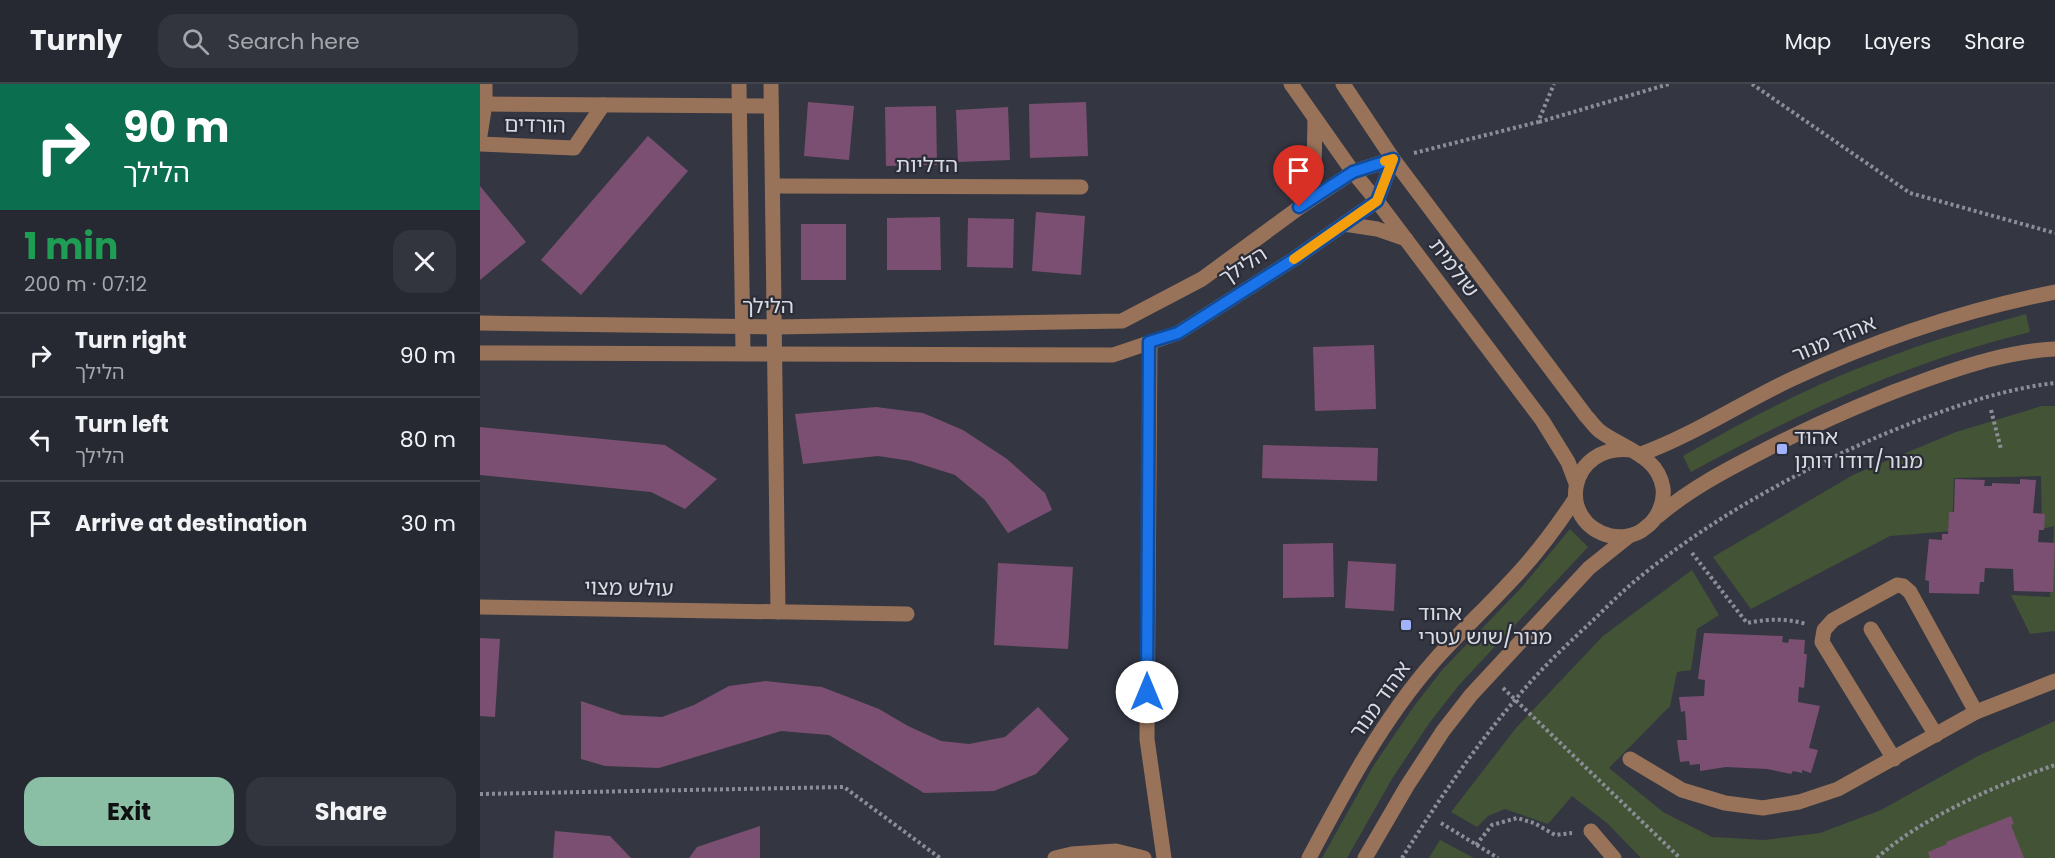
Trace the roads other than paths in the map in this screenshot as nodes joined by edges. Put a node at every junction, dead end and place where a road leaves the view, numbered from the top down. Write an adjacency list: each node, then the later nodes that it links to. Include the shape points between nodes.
1 (485, 84): 6 (street)
2 (739, 84): 8 (street)
3 (771, 84): 9 (street)
4 (1291, 84): 10 (street, שולמית)
5 (1343, 84): 13 (street, שולמית)
6 (483, 104): 7 (street, הורדים); 11 (street, הורדים)
7 (603, 105): 8 (street, הורדים); 12 (street, הורדים, via 574,148)
8 (740, 105): 9 (street, הורדים); 23 (street)
9 (771, 106): 15 (street)
10 (1315, 120): 14 (street, שולמית); 18 (street, via 1314,168)
11 (480, 135)
12 (480, 144)
13 (1393, 159): 14 (street, הלילך); 17 (street); 30 (street, שולמית, via 1586,416 1599,431)
14 (1353, 172): 17 (street, שולמית); 18 (street, הלילך)
15 (773, 186): 16 (street, הדליות); 24 (street)
16 (1081, 187)
17 (1377, 201): 19 (street, הלילך); 20 (street, שולמית)
18 (1299, 207): 24 (street, הלילך, via 1202,279 1122,321)
19 (1344, 224): 20 (street); 25 (street, הלילך, via 1178,333)
20 (1406, 239): 31 (street, שולמית, via 1542,420)
21 (2055, 292): 30 (street, אהוד מנור, via 1967,312 1874,344 1791,379 1672,441)
22 (480, 323): 23 (street, הלילך)
23 (743, 327): 24 (street, הלילך); 27 (street)
24 (776, 327): 29 (street)
25 (1149, 342): 29 (street, הלילך, via 1113,355); 48 (street, via 1147,739)
26 (2055, 349): 33 (street, via 1977,363 1865,403 1726,470 1694,488)
27 (743, 352): 28 (street, הלילך); 29 (street, הלילך)
28 (480, 353)
29 (776, 353): 36 (street)
30 (1636, 452): 31 (street, via 1618,449 1599,454 1582,469); 33 (street, via 1652,464 1660,477 1663,491)
31 (1576, 483): 32 (street)
32 (1575, 499): 34 (street, via 1588,525 1601,533); 45 (street, אהוד מנור, via 1512,580 1433,662 1402,702 1364,759)
33 (1655, 518): 34 (street, via 1645,529)
34 (1629, 536): 50 (street, via 1589,568 1471,695 1407,786)
35 (480, 607): 36 (street, עולש מצוי)
36 (778, 612): 37 (street, עולש מצוי)
37 (907, 614)
38 (1871, 629): 41 (street)
39 (2055, 681): 40 (street)
40 (1976, 712): 41 (street); 43 (street, via 1903,585 1833,620 1824,630 1822,642)
41 (1936, 735): 43 (street)
42 (1630, 759): 43 (street, via 1682,790 1725,803 1763,808 1799,802 1838,789)
43 (1894, 759)
44 (1591, 831): 51 (street)
45 (1311, 853): 49 (street)
46 (1055, 858): 47 (street, via 1116,851)
47 (1144, 858)
48 (1164, 858)
49 (1299, 858)
50 (1365, 858)
51 (1614, 858)

